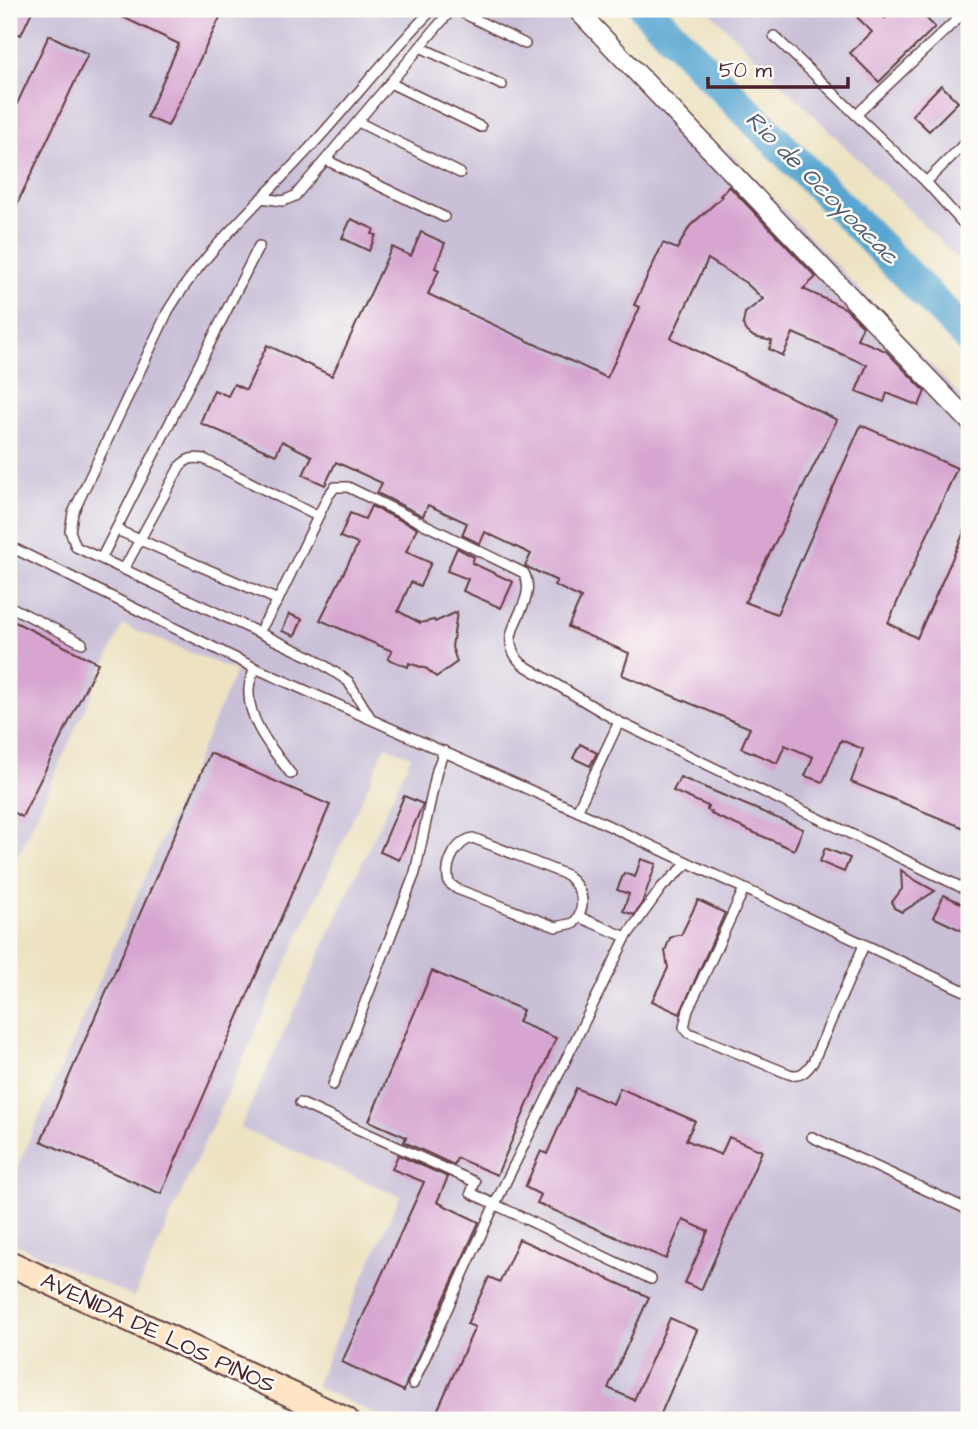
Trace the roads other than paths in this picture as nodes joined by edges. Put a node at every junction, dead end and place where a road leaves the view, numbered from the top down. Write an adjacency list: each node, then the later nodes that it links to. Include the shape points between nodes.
1 (433, 9): 17 (lane)
2 (454, 9): 6 (lane); 7 (lane)
3 (576, 9): 21 (street)
4 (968, 9): 10 (lane)
5 (774, 36): 10 (lane)
6 (526, 44)
7 (420, 47): 8 (lane); 9 (lane)
8 (390, 83): 11 (lane); 12 (lane)
9 (502, 85)
10 (856, 115): 16 (lane)
11 (358, 122): 14 (lane); 15 (lane)
12 (481, 127)
13 (969, 139): 16 (lane)
14 (326, 160): 17 (lane, via 295,197 283,201); 18 (lane)
15 (460, 173)
16 (926, 181): 19 (lane)
17 (261, 198): 26 (lane, via 207,256 168,311 73,513 70,531 76,547)
18 (444, 218)
19 (969, 230)
20 (259, 246): 23 (lane)
21 (969, 421)
22 (317, 516): 24 (lane, via 193,457 180,466); 28 (lane); 34 (lane, via 331,491 348,487 524,573 528,591 510,635 513,656)
23 (117, 530): 24 (lane); 26 (lane)
24 (141, 541): 27 (lane); 28 (lane)
25 (9, 546): 32 (lane)
26 (102, 557): 27 (lane)
27 (124, 569): 30 (lane)
28 (278, 600): 30 (lane)
29 (9, 606): 31 (lane)
30 (259, 632): 33 (lane, via 348,681)
31 (82, 643)
32 (255, 668): 33 (lane); 36 (lane, via 249,689 253,714 267,743)
33 (371, 719): 35 (lane)
34 (619, 722): 37 (lane); 40 (lane)
35 (444, 751): 37 (lane); 45 (lane, via 415,873)
36 (291, 774)
37 (577, 811): 38 (lane)
38 (688, 863): 39 (lane); 42 (lane, via 662,887)
39 (744, 889): 43 (lane); 43 (lane, via 688,1010 684,1027 689,1033 789,1074 802,1075 813,1062)
40 (969, 891)
41 (579, 917): 41 (lane, via 582,899 578,885 566,875 480,839 457,846 447,876 457,888 556,928); 42 (lane)
42 (626, 937): 48 (lane)
43 (864, 945): 44 (lane)
44 (969, 993)
45 (333, 1085)
46 (300, 1103): 48 (lane, via 475,1182 471,1193)
47 (812, 1137): 49 (lane)
48 (495, 1203): 51 (lane); 52 (lane)
49 (969, 1210)
50 (9, 1263): 53 (street, AVENIDA DE LOS PINOS)
51 (651, 1279)
52 (412, 1384)
53 (346, 1420)

